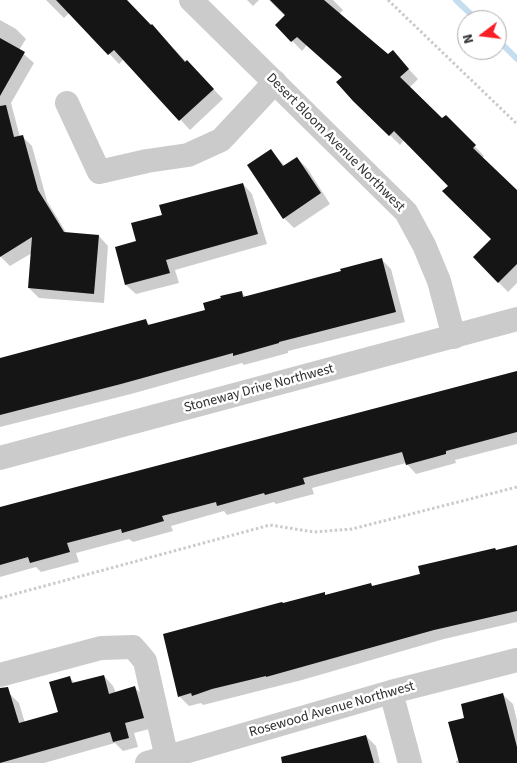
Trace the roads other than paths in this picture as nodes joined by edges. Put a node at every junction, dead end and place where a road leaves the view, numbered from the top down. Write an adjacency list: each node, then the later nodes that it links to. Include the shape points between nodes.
1 (191, 0): 2 (street, Desert Bloom Avenue Northwest)
2 (275, 82): 3 (street, via 221,140 188,155 99,172); 5 (street, Desert Bloom Avenue Northwest, via 406,212 438,281)
3 (67, 103)
4 (517, 320): 5 (street, Stoneway Drive Northwest)
5 (454, 338): 6 (street, Stoneway Drive Northwest)
6 (0, 458)
7 (517, 660): 9 (street, Rosewood Avenue Northwest)
8 (0, 675): 10 (street, via 101,648 133,647 145,661)
9 (390, 692): 10 (street, Rosewood Avenue Northwest); 11 (street)
10 (161, 761)
11 (410, 763)

